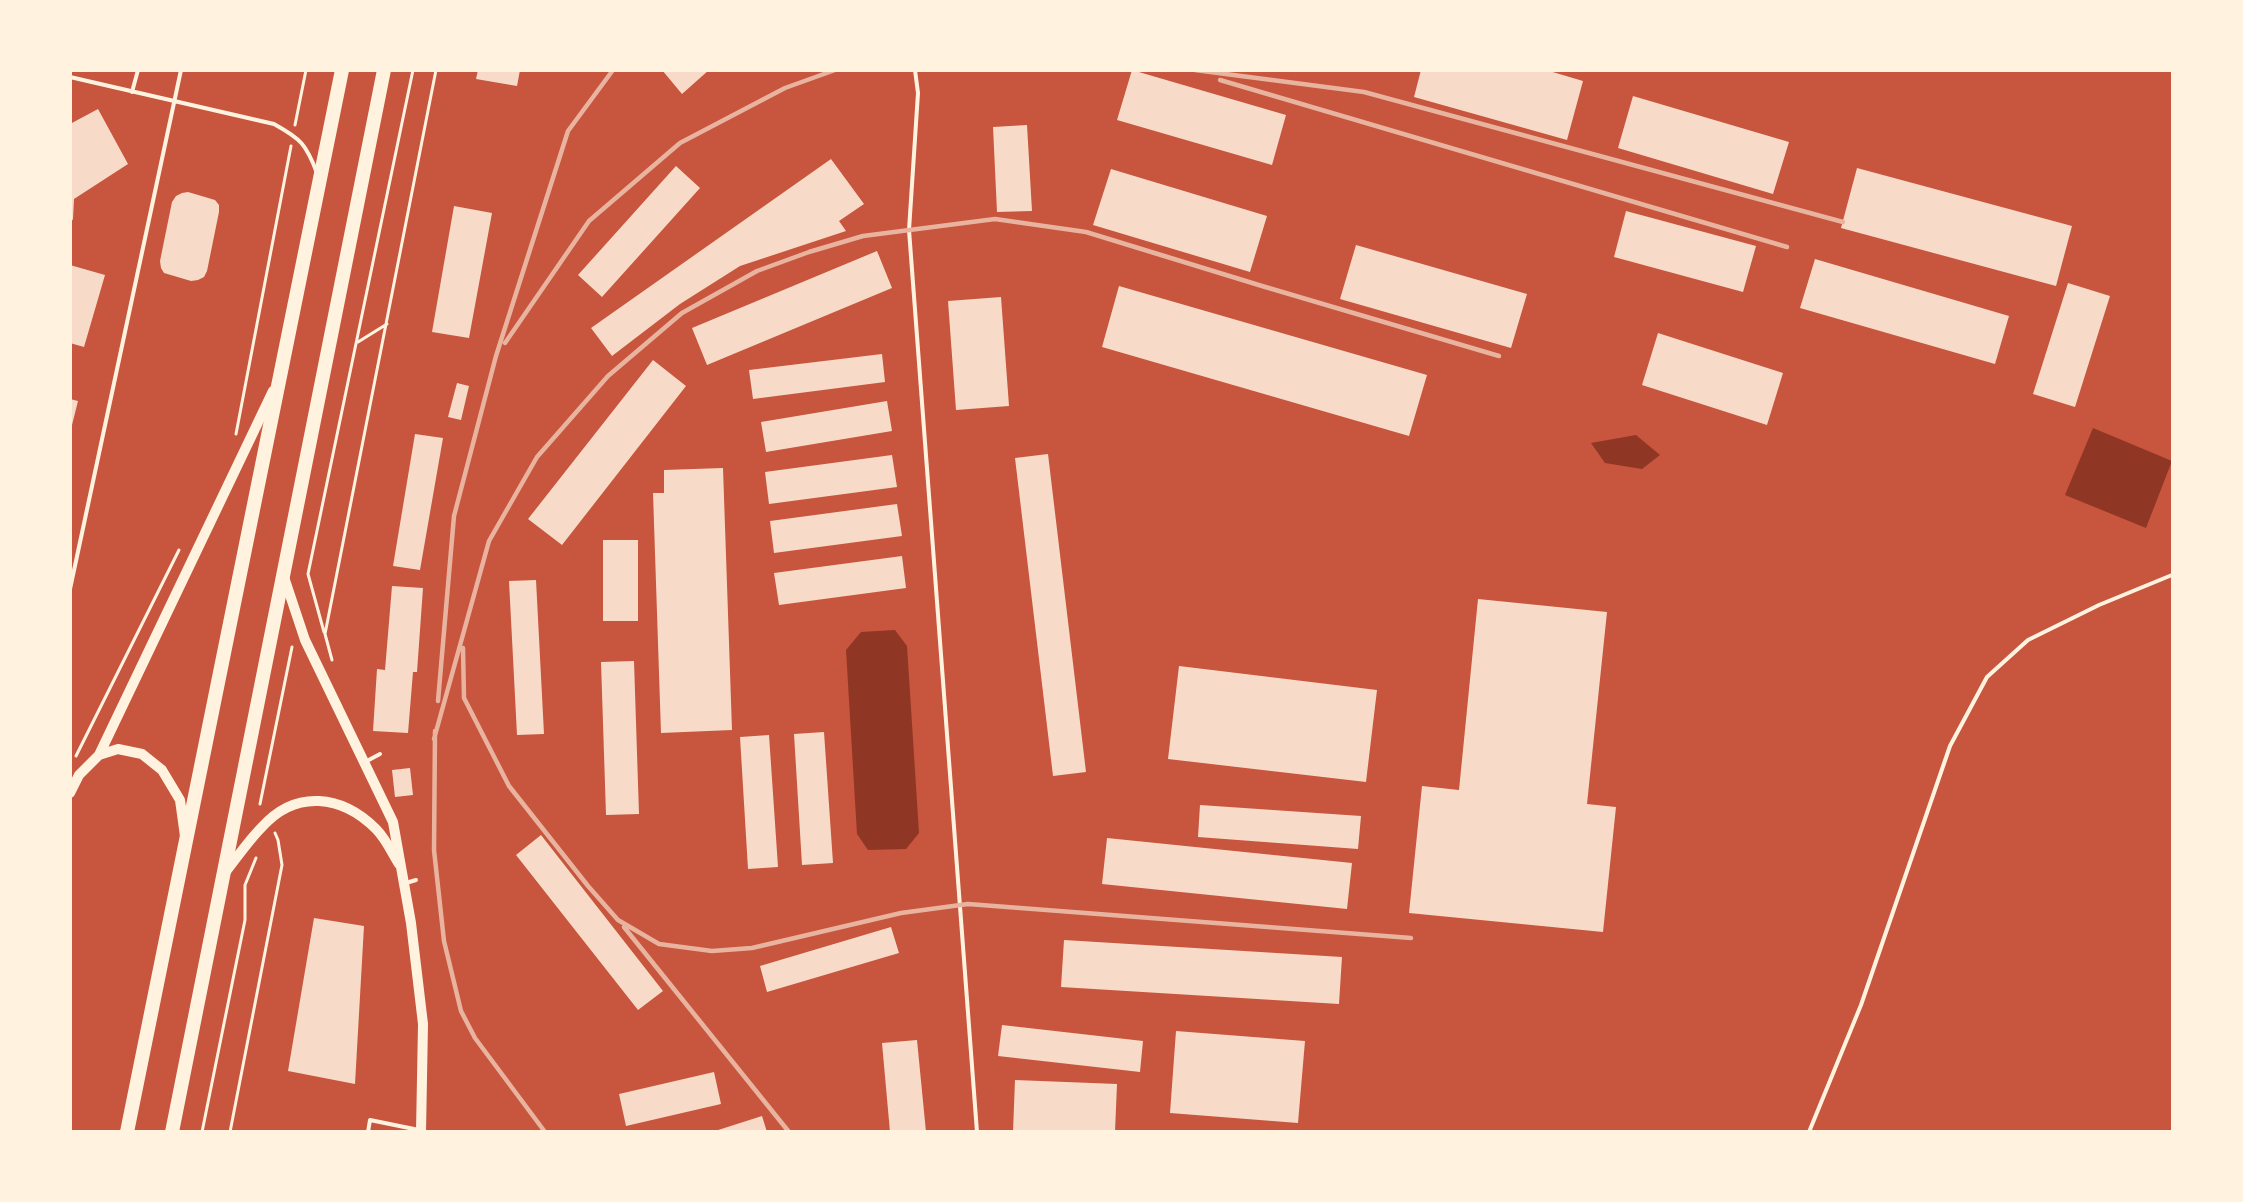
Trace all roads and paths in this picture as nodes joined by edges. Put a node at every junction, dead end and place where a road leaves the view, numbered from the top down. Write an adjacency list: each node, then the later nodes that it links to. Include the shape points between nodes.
1 (138, 70): 10 (lane)
2 (181, 70): 11 (lane)
3 (306, 70): 12 (path)
4 (342, 70): 13 (highway)
5 (384, 70): 19 (highway)
6 (413, 70): 15 (path)
7 (436, 70): 14 (path)
8 (915, 70): 42 (lane, via 918,93 909,230)
9 (70, 77): 10 (lane)
10 (132, 92): 11 (lane)
11 (176, 100): 12 (lane, via 274,124); 21 (lane)
12 (293, 134): 13 (lane, via 307,148); 17 (path)
13 (320, 179): 16 (highway)
14 (387, 324): 15 (path); 22 (path)
15 (357, 343): 22 (path, via 309,574)
16 (279, 380): 25 (street); 32 (highway)
17 (234, 441)
18 (181, 546): 27 (path)
19 (283, 574): 28 (street, via 305,640); 35 (highway)
20 (2172, 575): 43 (lane, via 2028,640 1987,677 1950,746 1861,1005)
21 (70, 589)
22 (325, 634): 24 (path)
23 (292, 646): 30 (path)
24 (333, 665)
25 (99, 754): 29 (street, via 79,775); 32 (street, via 118,749 142,754 162,770 180,800)
26 (380, 754): 28 (lane)
27 (76, 756)
28 (365, 762): 34 (street, via 393,822)
29 (70, 793)
30 (260, 804)
31 (268, 836): 39 (path, via 273,831 278,840 282,865)
32 (185, 840): 36 (highway)
33 (259, 849): 38 (path, via 245,885 245,920)
34 (403, 870): 35 (street, via 378,831 361,816 344,806 308,800 268,821); 41 (street, via 410,882 423,1024)
35 (222, 877): 37 (highway)
36 (127, 1131)
37 (172, 1131)
38 (202, 1131)
39 (230, 1131)
40 (368, 1131): 41 (lane, via 370,1120)
41 (421, 1131)
42 (978, 1131)
43 (1809, 1131)

